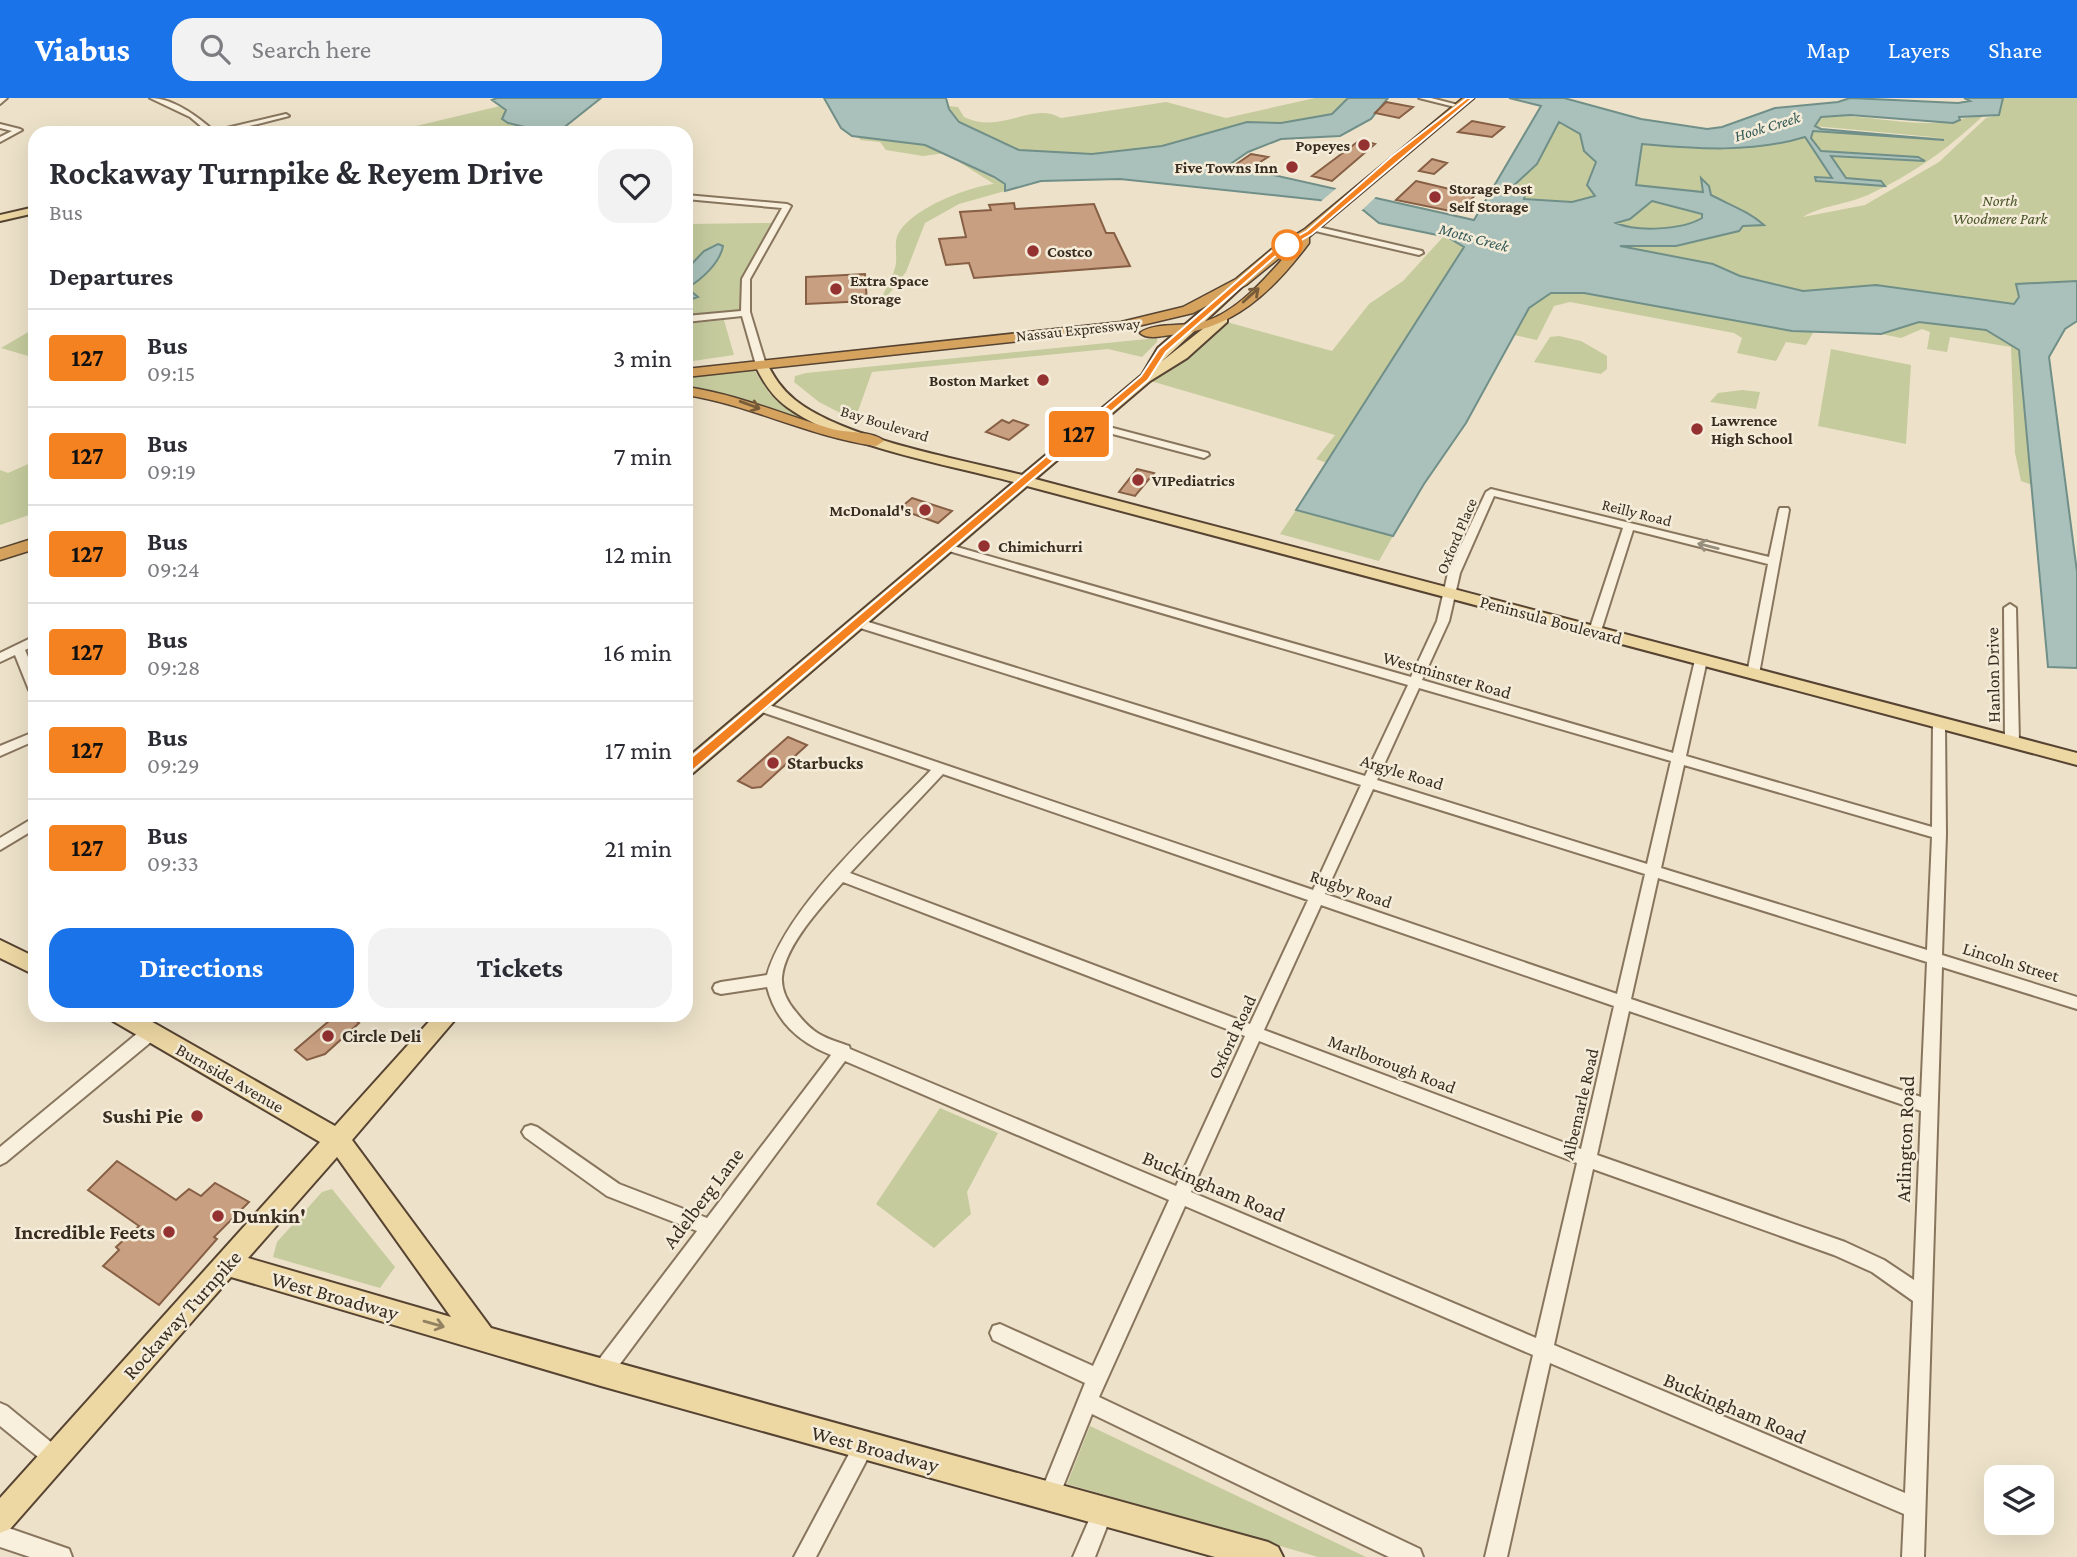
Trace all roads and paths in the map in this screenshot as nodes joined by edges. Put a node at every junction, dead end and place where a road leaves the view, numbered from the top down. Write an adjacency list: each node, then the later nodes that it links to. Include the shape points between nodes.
1 (4, 98): 5 (street)
2 (153, 98): 9 (street)
3 (1422, 98): 6 (street)
4 (1469, 98): 6 (highway)
5 (0, 102)
6 (1460, 106): 15 (highway)
7 (286, 116): 10 (street)
8 (0, 126): 11 (street, via 18,130)
9 (204, 126)
10 (243, 126)
11 (0, 140)
12 (693, 198): 18 (street, Bay Boulevard, via 787,206 746,279)
13 (28, 212): 14 (main road)
14 (0, 218)
15 (1312, 230): 16 (street); 17 (highway, via 1276,252); 20 (highway, one-way to 15, via 1294,256)
16 (1419, 253)
17 (1241, 282): 21 (main road); 22 (highway, Nassau Expressway, via 1196,307 1146,322)
18 (745, 313): 19 (street); 23 (street, Bay Boulevard)
19 (693, 317)
20 (1223, 319): 21 (highway, Nassau Expressway); 25 (main road, via 1182,355)
21 (1186, 329): 22 (highway, Nassau Expressway, via 977,349); 25 (main road)
22 (906, 351): 23 (highway, Nassau Expressway)
23 (761, 365): 24 (highway, Nassau Expressway); 28 (main road, Bay Boulevard, via 773,389 785,400 835,427)
24 (693, 372)
25 (1144, 378): 27 (main road)
26 (693, 392): 28 (highway, one-way to 28, via 723,397 852,440)
27 (1090, 425): 29 (street); 30 (main road)
28 (876, 441): 30 (main road, Bay Boulevard)
29 (1204, 454)
30 (1025, 480): 35 (main road); 38 (main road, Peninsula Boulevard)
31 (1491, 492): 33 (street, Reilly Road); 38 (street, Oxford Place, via 1454,573)
32 (1784, 510): 37 (street)
33 (1628, 530): 37 (street, Reilly Road, one-way to 33); 41 (street)
34 (28, 545): 36 (highway)
35 (946, 547): 40 (main road); 48 (street, Westminster Road)
36 (0, 555)
37 (1775, 562): 47 (street)
38 (1451, 594): 41 (main road, Peninsula Boulevard); 48 (street, Oxford Road)
39 (2010, 608): 52 (street, Hanlon Drive)
40 (858, 623): 49 (main road); 58 (street, Argyle Road)
41 (1595, 631): 45 (main road, Peninsula Boulevard)
42 (28, 644): 43 (street)
43 (19, 649): 44 (street); 46 (street)
44 (0, 657)
45 (1701, 660): 47 (main road, Peninsula Boulevard); 55 (street, Albemarle Road)
46 (28, 672)
47 (1753, 674): 50 (main road, Peninsula Boulevard)
48 (1414, 684): 55 (street, Westminster Road); 58 (street, Oxford Road)
49 (761, 707): 56 (main road); 57 (street, Rugby Road)
50 (1939, 723): 52 (main road, Peninsula Boulevard); 60 (street, Arlington Road)
51 (28, 738): 53 (street)
52 (2012, 742): 54 (main road, Peninsula Boulevard)
53 (0, 751)
54 (2077, 759)
55 (1679, 760): 60 (street, Westminster Road); 62 (street, Albemarle Road)
56 (693, 763)
57 (940, 769): 63 (street); 64 (street, Rugby Road)
58 (1369, 782): 62 (street, Argyle Road); 64 (street, Oxford Road)
59 (28, 827): 61 (street)
60 (1939, 834): 66 (street, Arlington Road)
61 (0, 845)
62 (1653, 871): 66 (street, Argyle Road); 70 (street, Albemarle Road)
63 (842, 876): 68 (street, via 804,918 776,962); 75 (street, Marlborough Road)
64 (1316, 898): 70 (street, Rugby Road); 75 (street, Oxford Road)
65 (3, 954): 67 (main road)
66 (1934, 959): 71 (street, Lincoln Street); 77 (street, Arlington Road)
67 (28, 964)
68 (774, 980): 69 (street); 76 (street, Buckingham Road, via 779,1000 812,1040)
69 (721, 988)
70 (1623, 1002): 77 (street, Rugby Road); 81 (street, Albemarle Road)
71 (2077, 1003)
72 (133, 1022): 74 (main road, Burnside Avenue)
73 (442, 1022): 79 (main road, Rockaway Turnpike)
74 (151, 1032): 79 (main road, Burnside Avenue); 80 (street)
75 (1255, 1032): 81 (street, Marlborough Road); 82 (street, Oxford Road)
76 (843, 1051): 82 (street, Buckingham Road); 83 (street, Adelberg Lane)
77 (1929, 1107): 85 (street, Arlington Road)
78 (531, 1132): 83 (street, via 613,1190)
79 (338, 1140): 84 (main road, Rockaway Turnpike); 87 (main road)
80 (0, 1157)
81 (1587, 1158): 85 (street, Marlborough Road, via 1839,1248 1878,1266); 88 (street, Albemarle Road)
82 (1180, 1196): 88 (street, Buckingham Road); 90 (street, Oxford Road)
83 (709, 1227): 89 (street, Adelberg Lane)
84 (227, 1264): 87 (main road, West Broadway, one-way to 87); 94 (main road, Rockaway Turnpike)
85 (1923, 1297): 96 (street, Arlington Road)
86 (1000, 1333): 90 (street)
87 (483, 1339): 89 (main road, West Broadway)
88 (1543, 1351): 96 (street, Buckingham Road); 105 (street, Albemarle Road)
89 (601, 1373): 93 (main road, West Broadway)
90 (1097, 1378): 91 (street, Oxford Road)
91 (1088, 1402): 95 (street, Oxford Road); 104 (street)
92 (0, 1412): 94 (street)
93 (864, 1446): 95 (main road, West Broadway); 101 (street)
94 (55, 1458): 98 (main road, Rockaway Turnpike)
95 (1049, 1497): 97 (main road, West Broadway)
96 (1915, 1508): 106 (street, Arlington Road)
97 (1103, 1511): 102 (street); 103 (main road, West Broadway)
98 (0, 1519)
99 (0, 1536): 100 (street)
100 (61, 1557)
101 (805, 1557)
102 (1084, 1557)
103 (1268, 1557)
104 (1412, 1557)
105 (1496, 1557)
106 (1913, 1557)

